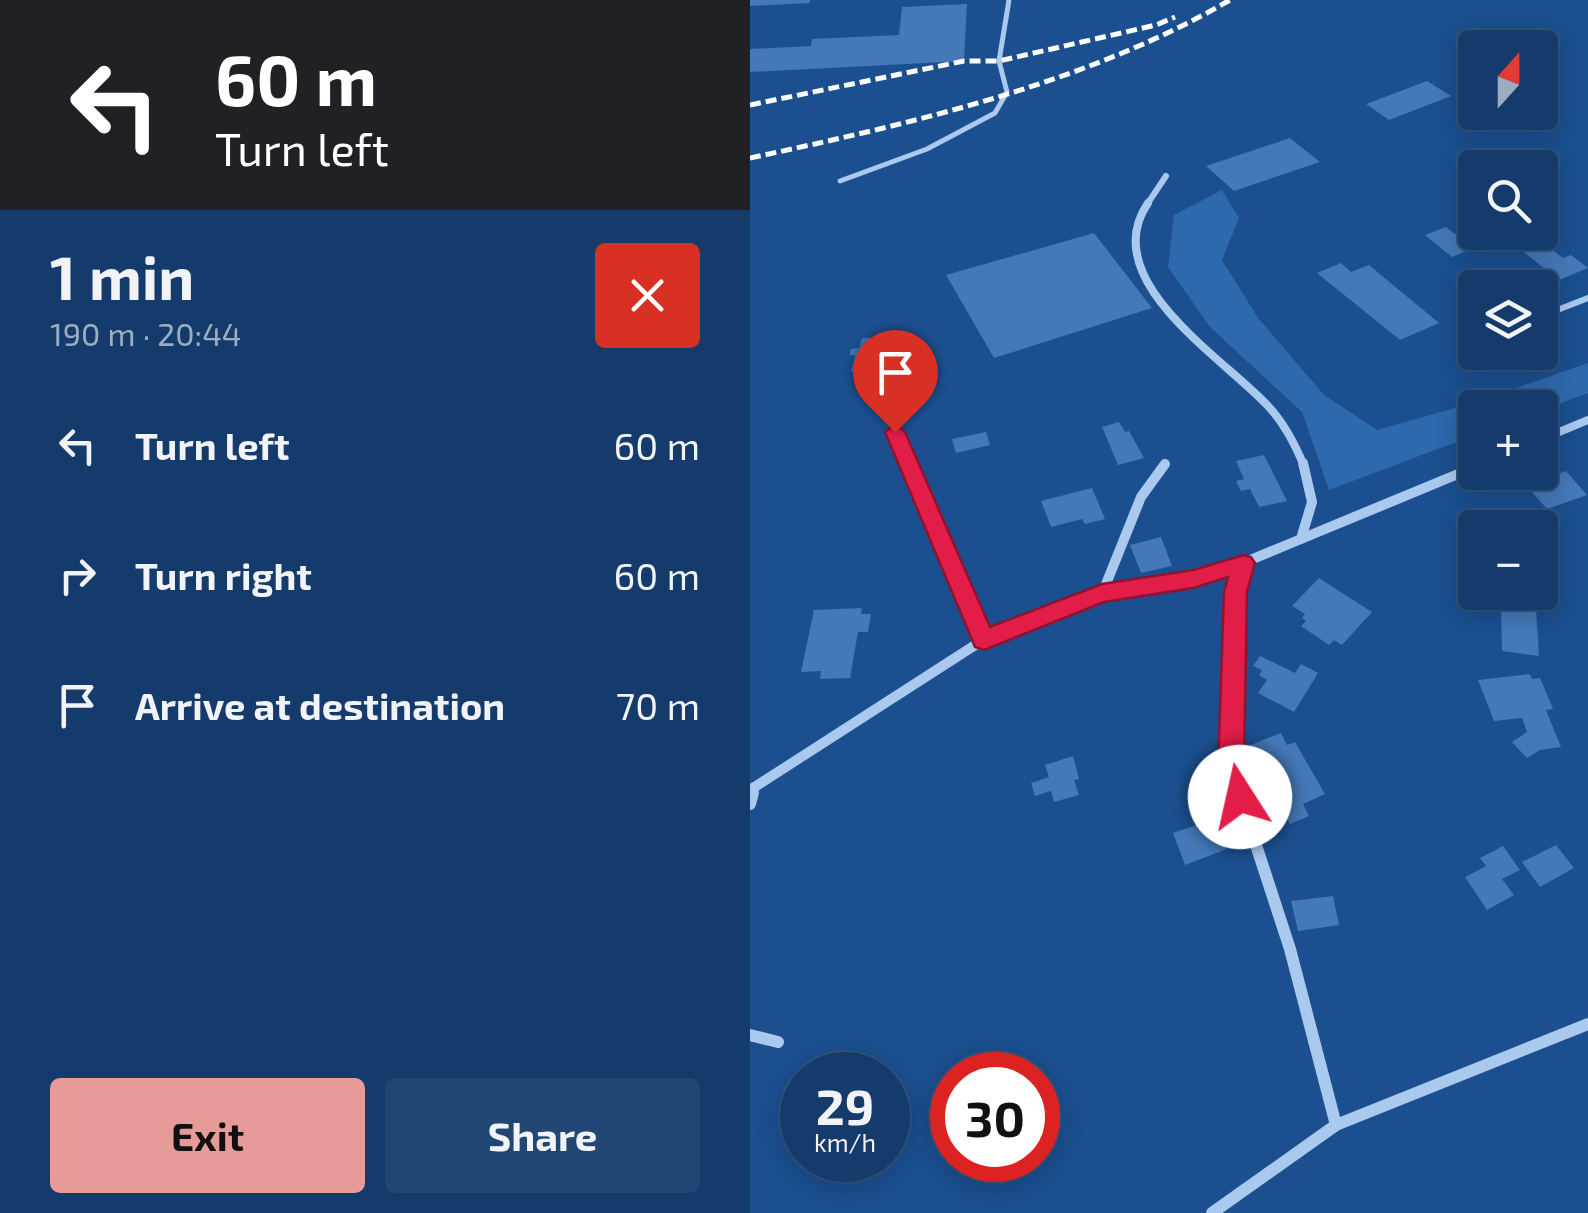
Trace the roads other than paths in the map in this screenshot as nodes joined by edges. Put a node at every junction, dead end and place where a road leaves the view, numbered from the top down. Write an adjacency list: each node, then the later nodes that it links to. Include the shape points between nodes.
1 (1009, 0): 3 (lane, via 999,62 1007,92 995,113 926,149)
2 (1166, 176): 11 (street, via 1136,222 1136,262 1162,308 1270,407 1300,454 1312,503)
3 (840, 181)
4 (1588, 298): 5 (lane)
5 (1558, 310)
6 (1588, 420): 8 (street)
7 (895, 432): 14 (street)
8 (1558, 432)
9 (1164, 464): 13 (street, via 1141,498)
10 (1458, 473): 11 (street)
11 (1302, 538): 12 (street)
12 (1244, 563): 13 (street); 20 (street, via 1235,592 1231,767 1290,949)
13 (1102, 594): 14 (street)
14 (984, 640): 15 (street)
15 (752, 789): 16 (street)
16 (750, 804)
17 (1588, 1024): 20 (street)
18 (750, 1035): 19 (street)
19 (778, 1042)
20 (1336, 1125): 21 (street)
21 (1212, 1213)

